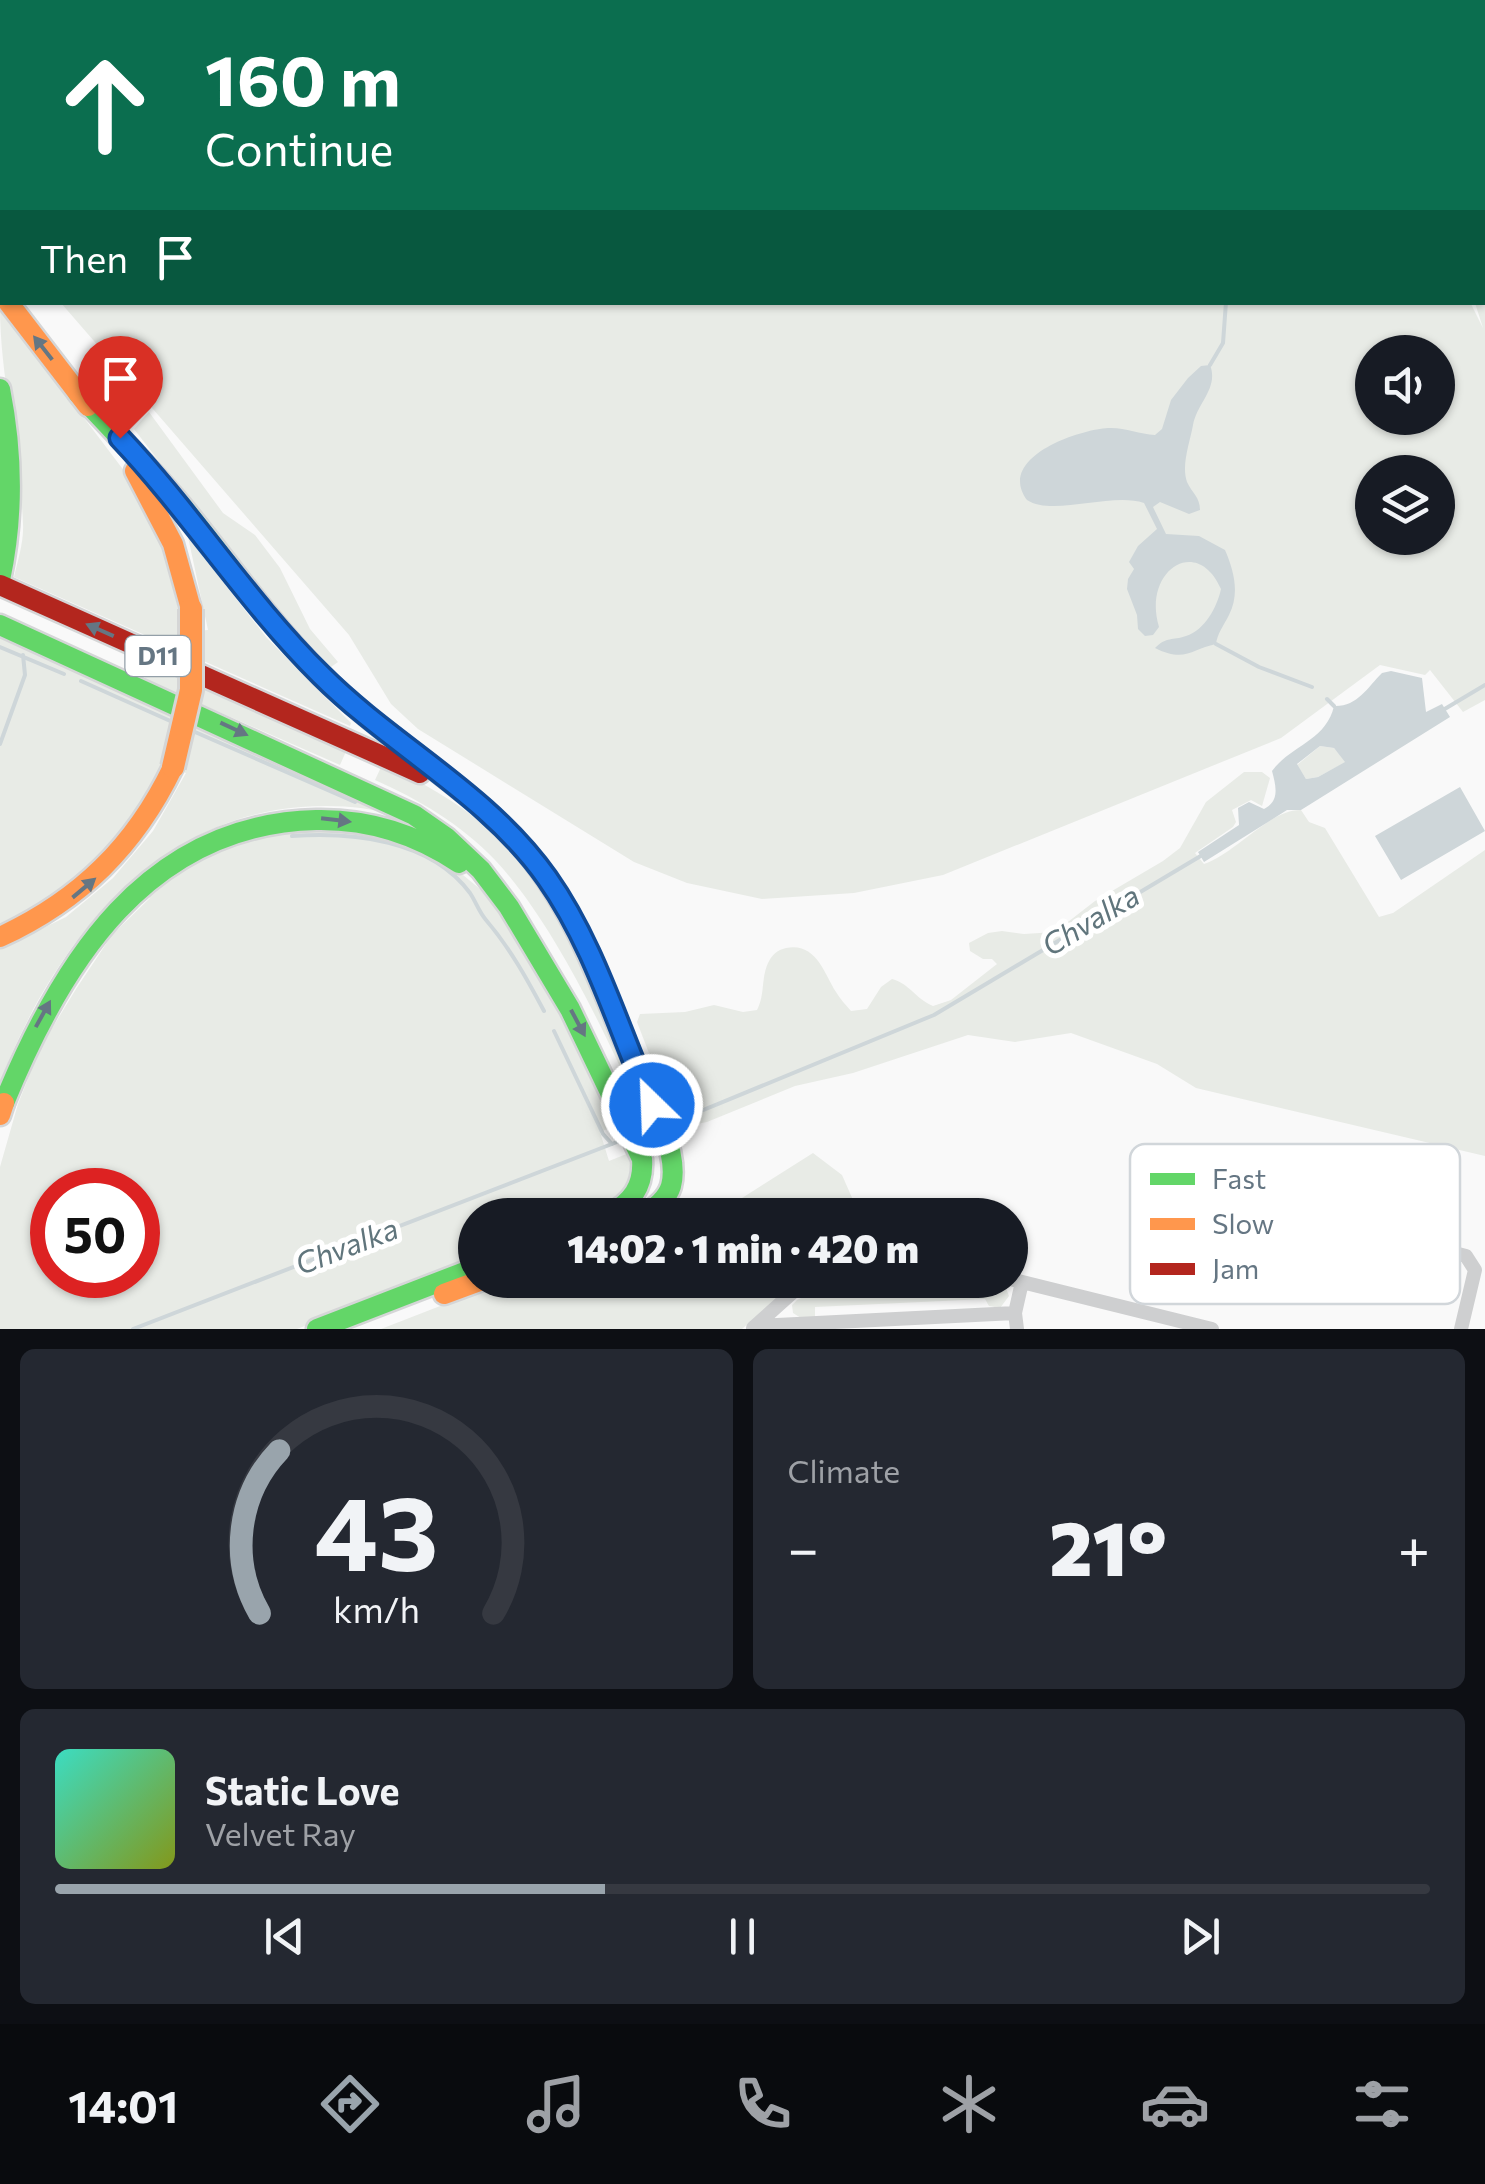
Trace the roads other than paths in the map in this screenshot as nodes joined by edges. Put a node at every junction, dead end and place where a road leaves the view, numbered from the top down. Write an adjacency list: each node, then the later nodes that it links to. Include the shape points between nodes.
1 (10, 305): 3 (main road, one-way to 1)
2 (0, 389): 4 (main road, via 11,458)
3 (78, 394): 6 (main road, via 162,482 318,673); 8 (main road, one-way to 3, bridge, via 62,904 106,868 151,811 172,768 192,688 191,609 180,562 158,509)
4 (0, 582): 6 (main road, D11, one-way to 4, via 402,764)
5 (0, 625): 7 (main road, one-way to 7, via 414,815 481,870)
6 (493, 818): 11 (main road, D11, via 544,874 582,935 668,1143)
7 (526, 934): 9 (main road, one-way to 7, via 40,1018 104,924 162,869 230,833 302,818 403,834 476,876); 10 (main road, one-way to 10, via 595,1056 642,1159)
8 (0, 937)
9 (2, 1109)
10 (632, 1198)
11 (668, 1198)
12 (1460, 1254): 22 (street, via 1474,1270)
13 (458, 1275): 19 (main road)
14 (1028, 1283): 21 (street)
15 (458, 1289): 20 (main road)
16 (786, 1298): 18 (street)
17 (1016, 1321): 18 (street)
18 (754, 1327)
19 (316, 1329)
20 (354, 1329)
21 (1212, 1329)
22 (1461, 1329)

